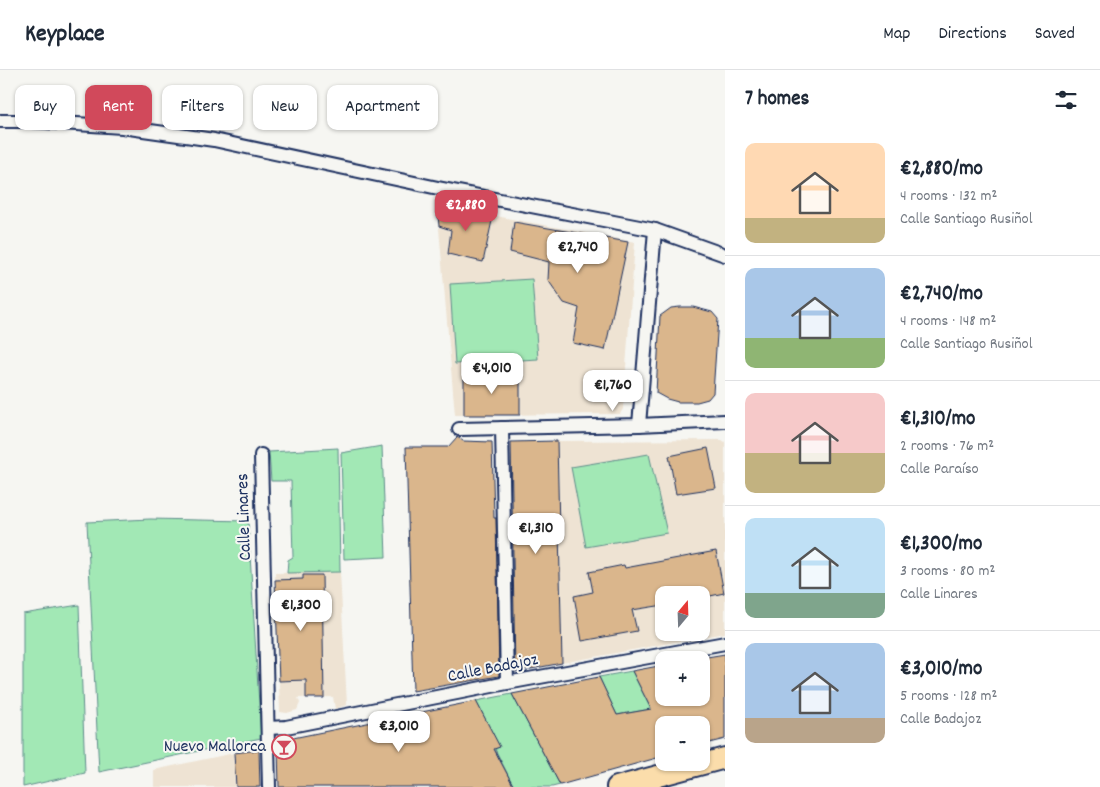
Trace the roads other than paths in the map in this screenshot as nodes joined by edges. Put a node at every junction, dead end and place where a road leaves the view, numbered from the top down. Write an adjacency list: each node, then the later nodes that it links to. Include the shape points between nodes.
1 (0, 121): 2 (street, via 122,128 214,140)
2 (655, 230): 3 (street); 5 (street)
3 (725, 255)
4 (725, 422): 5 (street)
5 (639, 425): 6 (street)
6 (502, 428): 7 (street); 10 (street)
7 (459, 429)
8 (260, 455): 11 (street, Calle Linares)
9 (725, 643): 10 (street, Calle Badajoz)
10 (507, 683): 11 (street, Calle Badajoz)
11 (268, 728): 15 (street, Calle Linares)
12 (725, 758): 14 (main road)
13 (725, 769): 14 (main road)
14 (656, 784): 16 (main road)
15 (269, 787)
16 (617, 787)

